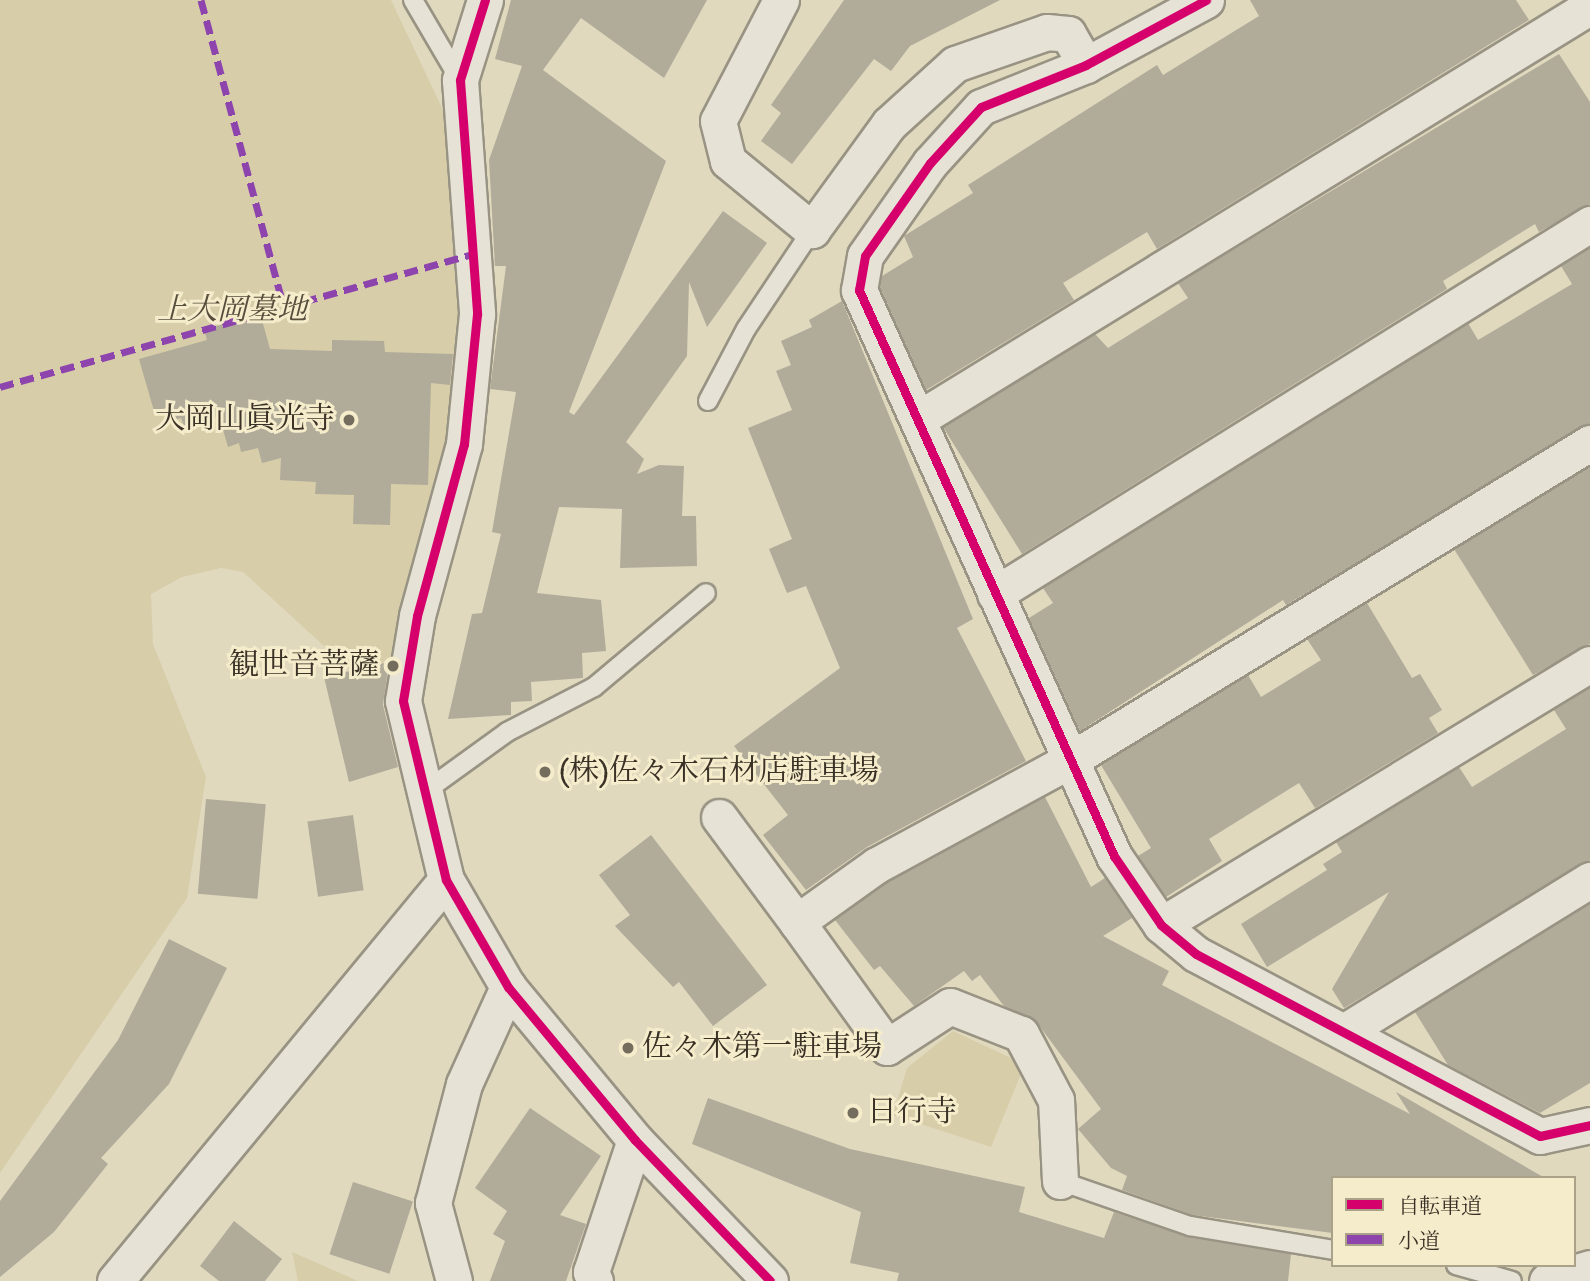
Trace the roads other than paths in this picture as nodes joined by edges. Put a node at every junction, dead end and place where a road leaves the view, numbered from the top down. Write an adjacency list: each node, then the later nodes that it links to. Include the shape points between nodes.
1 (413, 0): 7 (lane)
2 (485, 0): 7 (street)
3 (780, 0): 9 (street, via 718,121 728,160)
4 (1206, 0): 6 (street)
5 (1586, 8): 11 (street)
6 (1086, 65): 9 (street, via 1068,34 1047,32 956,64 889,124); 11 (street, via 981,107 929,163 865,256 859,290)
7 (460, 79): 17 (street, via 477,314 464,444 417,616 403,701)
8 (1590, 224): 14 (street)
9 (812, 230): 10 (lane, via 746,329)
10 (708, 401)
11 (918, 419): 14 (street)
12 (1590, 443): 16 (street)
13 (706, 593): 17 (lane, via 594,687 507,732)
14 (995, 594): 16 (street)
15 (1590, 664): 22 (street)
16 (1070, 760): 21 (street, via 877,865); 22 (street, via 1114,856)
17 (427, 790): 19 (street)
18 (719, 817): 21 (street)
19 (446, 880): 23 (street); 31 (street)
20 (1590, 880): 24 (street)
21 (797, 922): 27 (street, via 887,1047 950,1006 1021,1034 1056,1100)
22 (1161, 925): 24 (street, via 1196,954)
23 (508, 987): 26 (street); 32 (street, via 464,1084 433,1203)
24 (1346, 1030): 25 (street, via 1540,1136)
25 (1590, 1125)
26 (635, 1140): 33 (street, via 591,1272); 34 (street)
27 (1060, 1181): 28 (lane, via 1190,1226)
28 (1331, 1250)
29 (1463, 1267): 35 (lane)
30 (1590, 1268): 36 (street)
31 (115, 1281)
32 (454, 1281)
33 (595, 1281)
34 (770, 1281)
35 (1512, 1281)
36 (1547, 1281)

